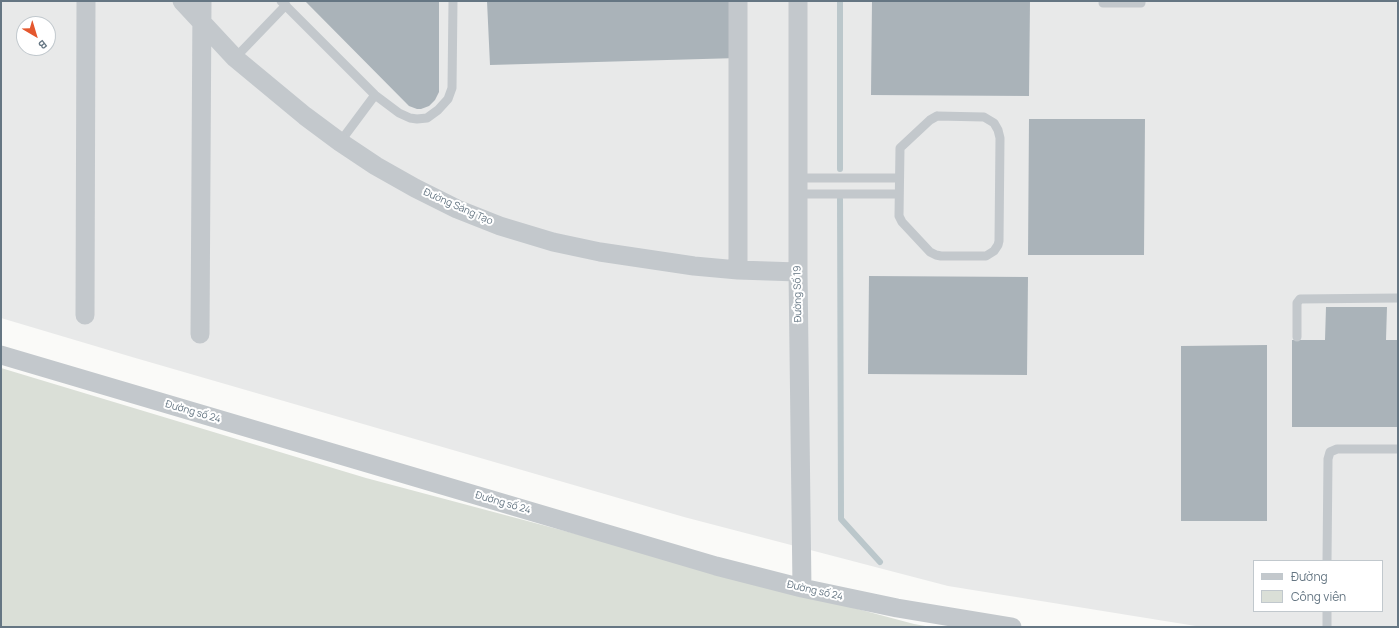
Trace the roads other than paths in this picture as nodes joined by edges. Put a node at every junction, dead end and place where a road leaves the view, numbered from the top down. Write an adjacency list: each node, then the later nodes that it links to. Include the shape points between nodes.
1 (86, 1): 20 (street)
2 (182, 1): 10 (street, Đường Sáng Tạo)
3 (202, 1): 10 (street)
4 (453, 1): 12 (lane, via 453,82 444,104 432,116 417,119 399,113)
5 (738, 1): 17 (street)
6 (798, 1): 15 (street, Đường Số 19)
7 (1141, 1): 9 (lane)
8 (283, 3): 11 (lane); 12 (lane)
9 (1103, 3)
10 (203, 24): 11 (street, Đường Sáng Tạo); 21 (street)
11 (235, 58): 13 (street, Đường Sáng Tạo, via 283,99)
12 (376, 95): 13 (lane)
13 (340, 142): 17 (street, Đường Sáng Tạo, via 415,188 457,209 500,226 553,242 600,252)
14 (899, 178): 15 (lane); 16 (lane); 16 (lane, via 900,148 932,118 980,116 991,120 997,126 1000,138 998,246 984,256 933,254 899,217)
15 (798, 186): 16 (lane); 18 (street, Đường Số 19)
16 (898, 194)
17 (738, 270): 18 (street, Đường Sáng Tạo)
18 (798, 272): 26 (street, Đường Số 19)
19 (1398, 298): 22 (lane, via 1300,299 1297,303)
20 (85, 315)
21 (200, 334)
22 (1297, 337)
23 (1, 355): 26 (street, Đường số 24, via 708,564)
24 (1398, 449): 25 (lane, via 1337,449 1330,452)
25 (1327, 560)
26 (802, 588): 28 (street, Đường số 24, via 897,608)
27 (1327, 612): 29 (lane)
28 (1012, 627)
29 (1327, 627)

